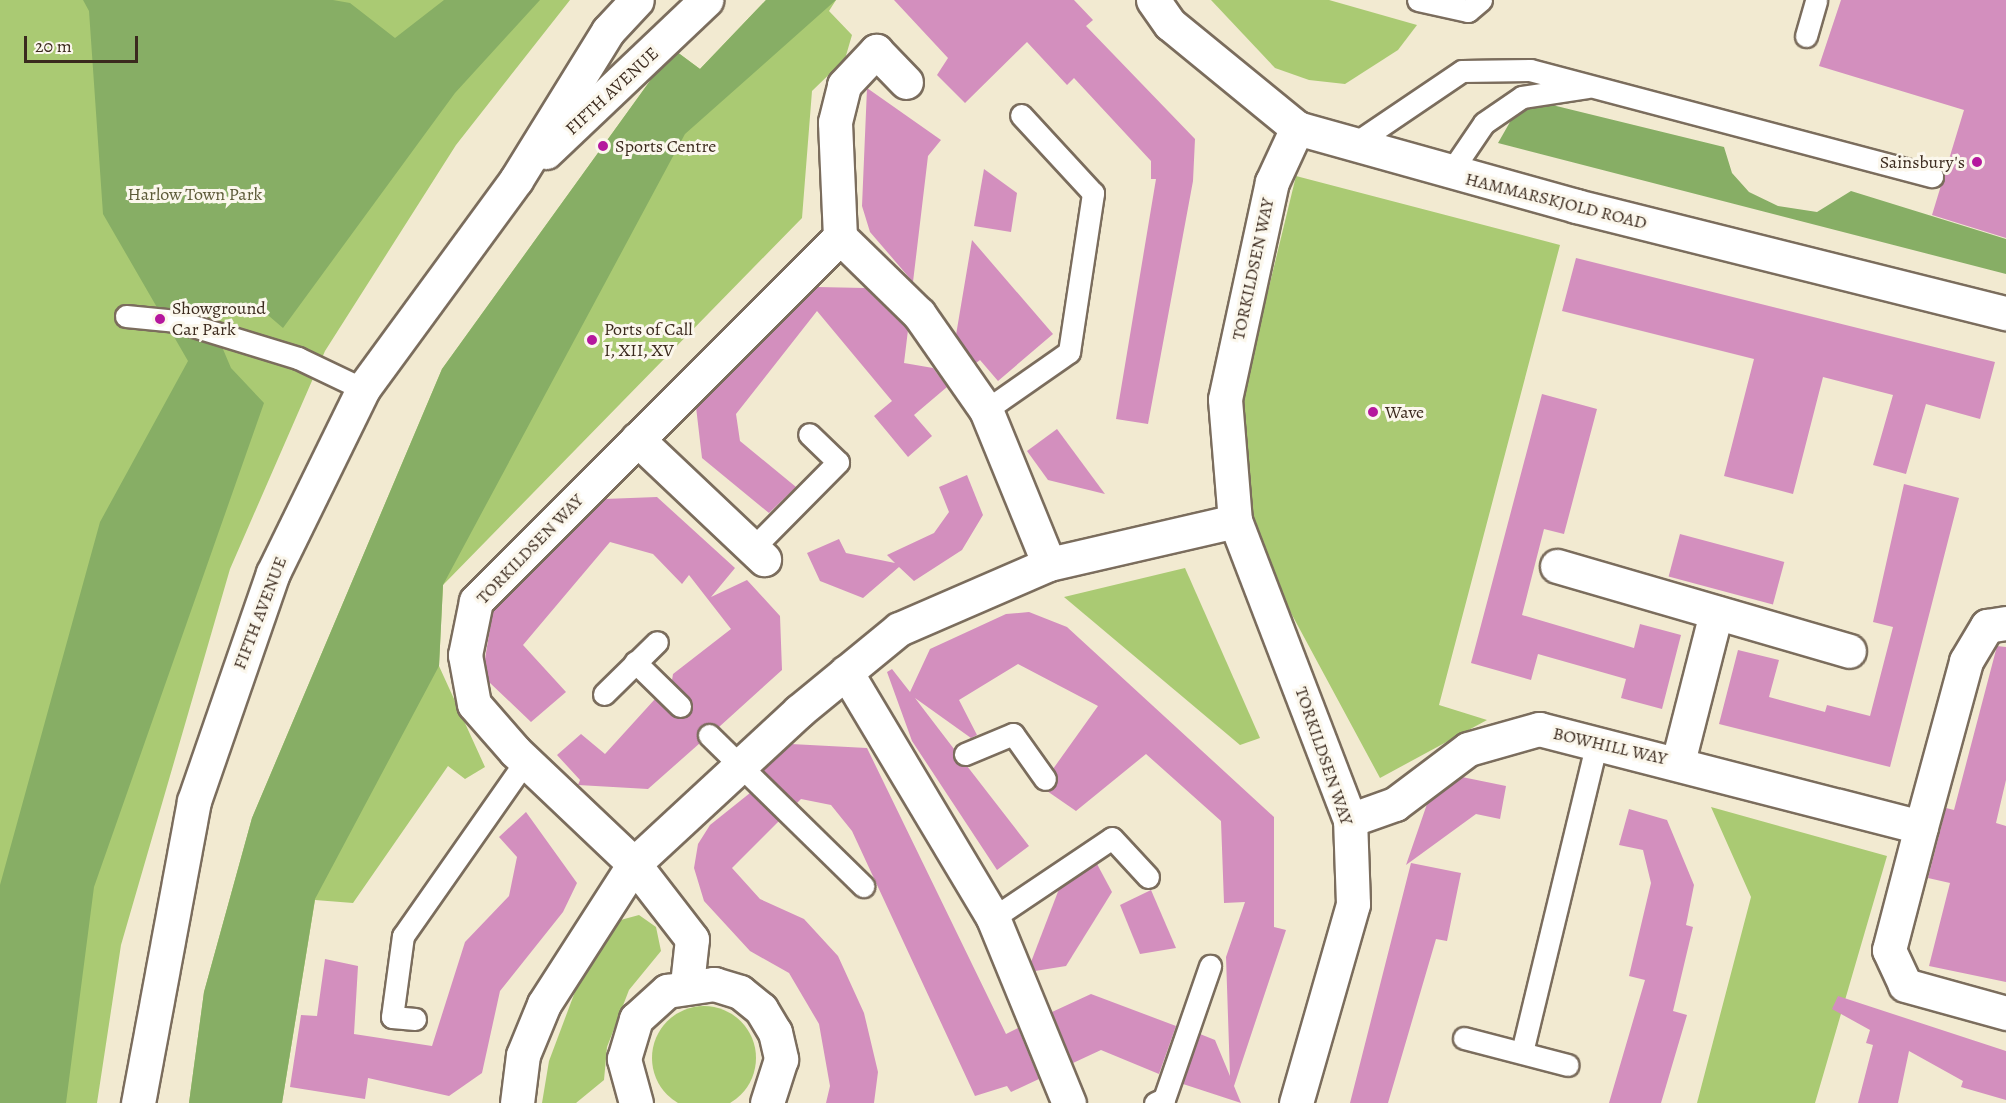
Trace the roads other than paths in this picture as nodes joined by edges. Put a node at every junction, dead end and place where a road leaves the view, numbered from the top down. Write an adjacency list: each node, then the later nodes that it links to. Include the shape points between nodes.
1 (637, 0): 15 (street, FIFTH AVENUE, via 608,31)
2 (706, 0): 15 (street, FIFTH AVENUE)
3 (1153, 0): 11 (street, HAMMARSKJOLD ROAD, via 1170,24)
4 (1418, 0): 5 (lane, via 1468,11)
5 (1481, 0)
6 (1816, 0): 7 (lane)
7 (1806, 36)
8 (906, 82): 16 (street, via 876,51 844,85 835,122)
9 (1597, 86): 12 (lane, via 1530,70 1462,71); 13 (lane, via 1522,97 1484,123); 14 (lane)
10 (1021, 115): 20 (lane, via 1094,193 1069,352)
11 (1297, 128): 12 (street, HAMMARSKJOLD ROAD); 23 (street, TORKILDSEN WAY, via 1272,182 1225,399)
12 (1354, 144): 13 (street, HAMMARSKJOLD ROAD)
13 (1450, 173): 17 (street, HAMMARSKJOLD ROAD)
14 (1932, 176)
15 (516, 180): 19 (street, FIFTH AVENUE)
16 (840, 237): 20 (street, via 919,314); 22 (street, TORKILDSEN WAY)
17 (2006, 313)
18 (126, 316): 19 (lane, via 177,321 298,358)
19 (363, 389): 55 (street, FIFTH AVENUE, via 273,573 194,801)
20 (986, 410): 25 (street)
21 (809, 434): 24 (lane, via 838,462)
22 (638, 439): 24 (street); 38 (street, TORKILDSEN WAY, via 476,601 465,655 474,704)
23 (1235, 522): 25 (street); 42 (street, TORKILDSEN WAY)
24 (758, 554)
25 (1048, 564): 32 (street, via 899,628)
26 (1557, 566): 27 (street)
27 (1716, 612): 30 (street); 39 (street, BOWHILL WAY)
28 (2006, 623): 43 (street, via 1987,626 1966,661)
29 (657, 642): 31 (lane)
30 (1849, 651)
31 (635, 663): 33 (lane); 34 (lane)
32 (846, 672): 40 (street); 47 (street, via 924,777)
33 (604, 694)
34 (680, 706)
35 (709, 735): 40 (lane)
36 (1597, 741): 39 (street, BOWHILL WAY); 42 (street, BOWHILL WAY, via 1539,729 1491,741 1468,750 1395,804); 53 (lane)
37 (965, 754): 41 (lane, via 1013,734)
38 (525, 762): 44 (street, TORKILDSEN WAY); 51 (lane, via 403,936 392,1017)
39 (1678, 762): 43 (street, BOWHILL WAY)
40 (740, 765): 44 (street); 46 (lane)
41 (1046, 779)
42 (1350, 820): 61 (street, TORKILDSEN WAY, via 1353,904)
43 (1921, 826): 50 (street, via 1889,950 1905,985)
44 (634, 864): 49 (street, TORKILDSEN WAY, via 692,939); 56 (street, via 544,1004 523,1055)
45 (1148, 877): 47 (lane, via 1112,838)
46 (863, 886)
47 (993, 918): 59 (street)
48 (1210, 966): 60 (lane, via 1164,1099)
49 (687, 984): 57 (street, via 649,1003 627,1038 626,1080); 58 (street, via 714,984 740,992 761,1009 776,1032 781,1059)
50 (2006, 1013)
51 (415, 1019)
52 (1464, 1038): 53 (lane)
53 (1522, 1052): 54 (lane)
54 (1568, 1065)
55 (138, 1103)
56 (516, 1103)
57 (636, 1103)
58 (767, 1103)
59 (1069, 1103)
60 (1155, 1103)
61 (1296, 1103)

